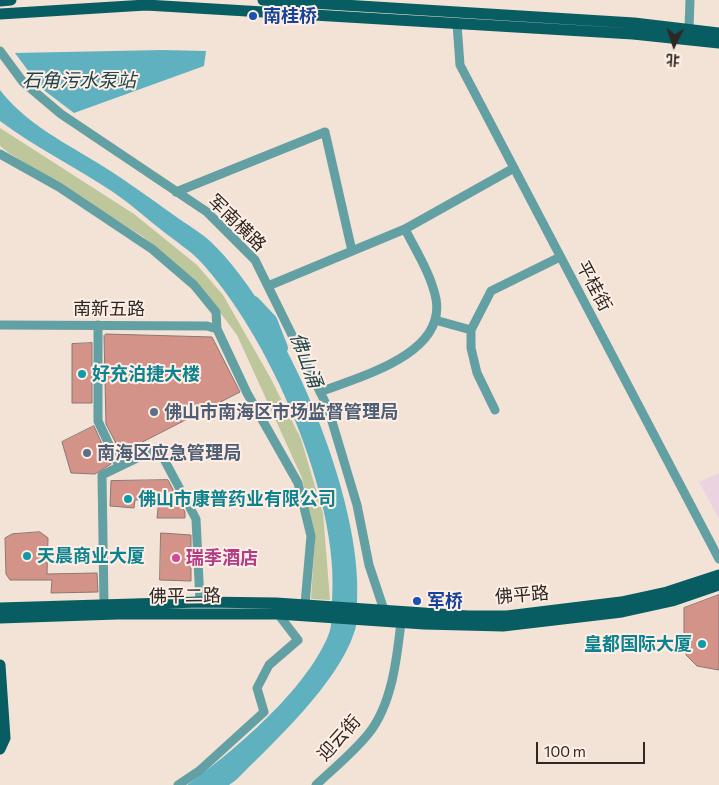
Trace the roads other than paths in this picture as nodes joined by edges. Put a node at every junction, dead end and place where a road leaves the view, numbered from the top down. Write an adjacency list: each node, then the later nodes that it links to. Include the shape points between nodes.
1 (11, 0): 4 (main road)
2 (263, 0): 6 (main road)
3 (690, 0): 9 (street)
4 (0, 1)
5 (220, 5): 7 (main road, via 146,5); 8 (main road)
6 (408, 5): 9 (main road)
7 (0, 14)
8 (457, 24): 11 (main road, via 633,34); 14 (street, 平桂街, via 460,65)
9 (688, 29): 10 (main road)
10 (719, 33)
11 (719, 43)
12 (0, 51): 15 (street, 军南横路, via 23,82 60,114)
13 (0, 154): 23 (street, via 152,249 194,285 216,312)
14 (514, 168): 16 (street); 18 (street, 平桂街)
15 (176, 192): 17 (street, via 325,132); 19 (street, 军南横路, via 206,212 255,260)
16 (404, 229): 17 (street); 20 (street, via 428,276 436,300)
17 (352, 251): 19 (street)
18 (560, 257): 24 (street, via 491,291); 28 (street, 平桂街)
19 (268, 286): 25 (street, 军南横路)
20 (435, 320): 24 (street); 25 (street, via 423,341 404,357)
21 (98, 324): 22 (street, 南新五路); 23 (street, 南新五路, via 207,326); 27 (street, via 98,420)
22 (0, 325)
23 (217, 329): 32 (street, via 247,393 298,483 311,536)
24 (471, 330): 26 (street, via 471,348 478,373)
25 (320, 392): 35 (street, 军南横路, via 343,456 369,566)
26 (495, 410)
27 (119, 466): 31 (street, via 158,448 196,519); 33 (street, via 102,475)
28 (719, 559)
29 (719, 574): 35 (main road, 佛平路, via 667,592 621,602 507,616)
30 (719, 585): 40 (main road, 佛平路, via 672,601 622,612 503,626)
31 (200, 602): 32 (main road, 佛平二路); 33 (main road, 佛平二路)
32 (305, 604): 36 (main road, 佛平二路)
33 (104, 605): 34 (main road, 佛平二路)
34 (0, 608)
35 (384, 610): 38 (main road, 佛平路)
36 (325, 611): 37 (main road, 佛平二路); 38 (main road, 佛平路)
37 (278, 614): 39 (main road, 佛平二路); 43 (street, via 298,640 270,665 257,688 264,712 199,771)
38 (370, 614): 40 (main road, 佛平路)
39 (0, 618)
40 (400, 622): 44 (street, 迎云街, via 389,693 370,732)
41 (0, 665): 42 (main road, via 5,738)
42 (0, 749)
43 (178, 785)
44 (316, 785)

